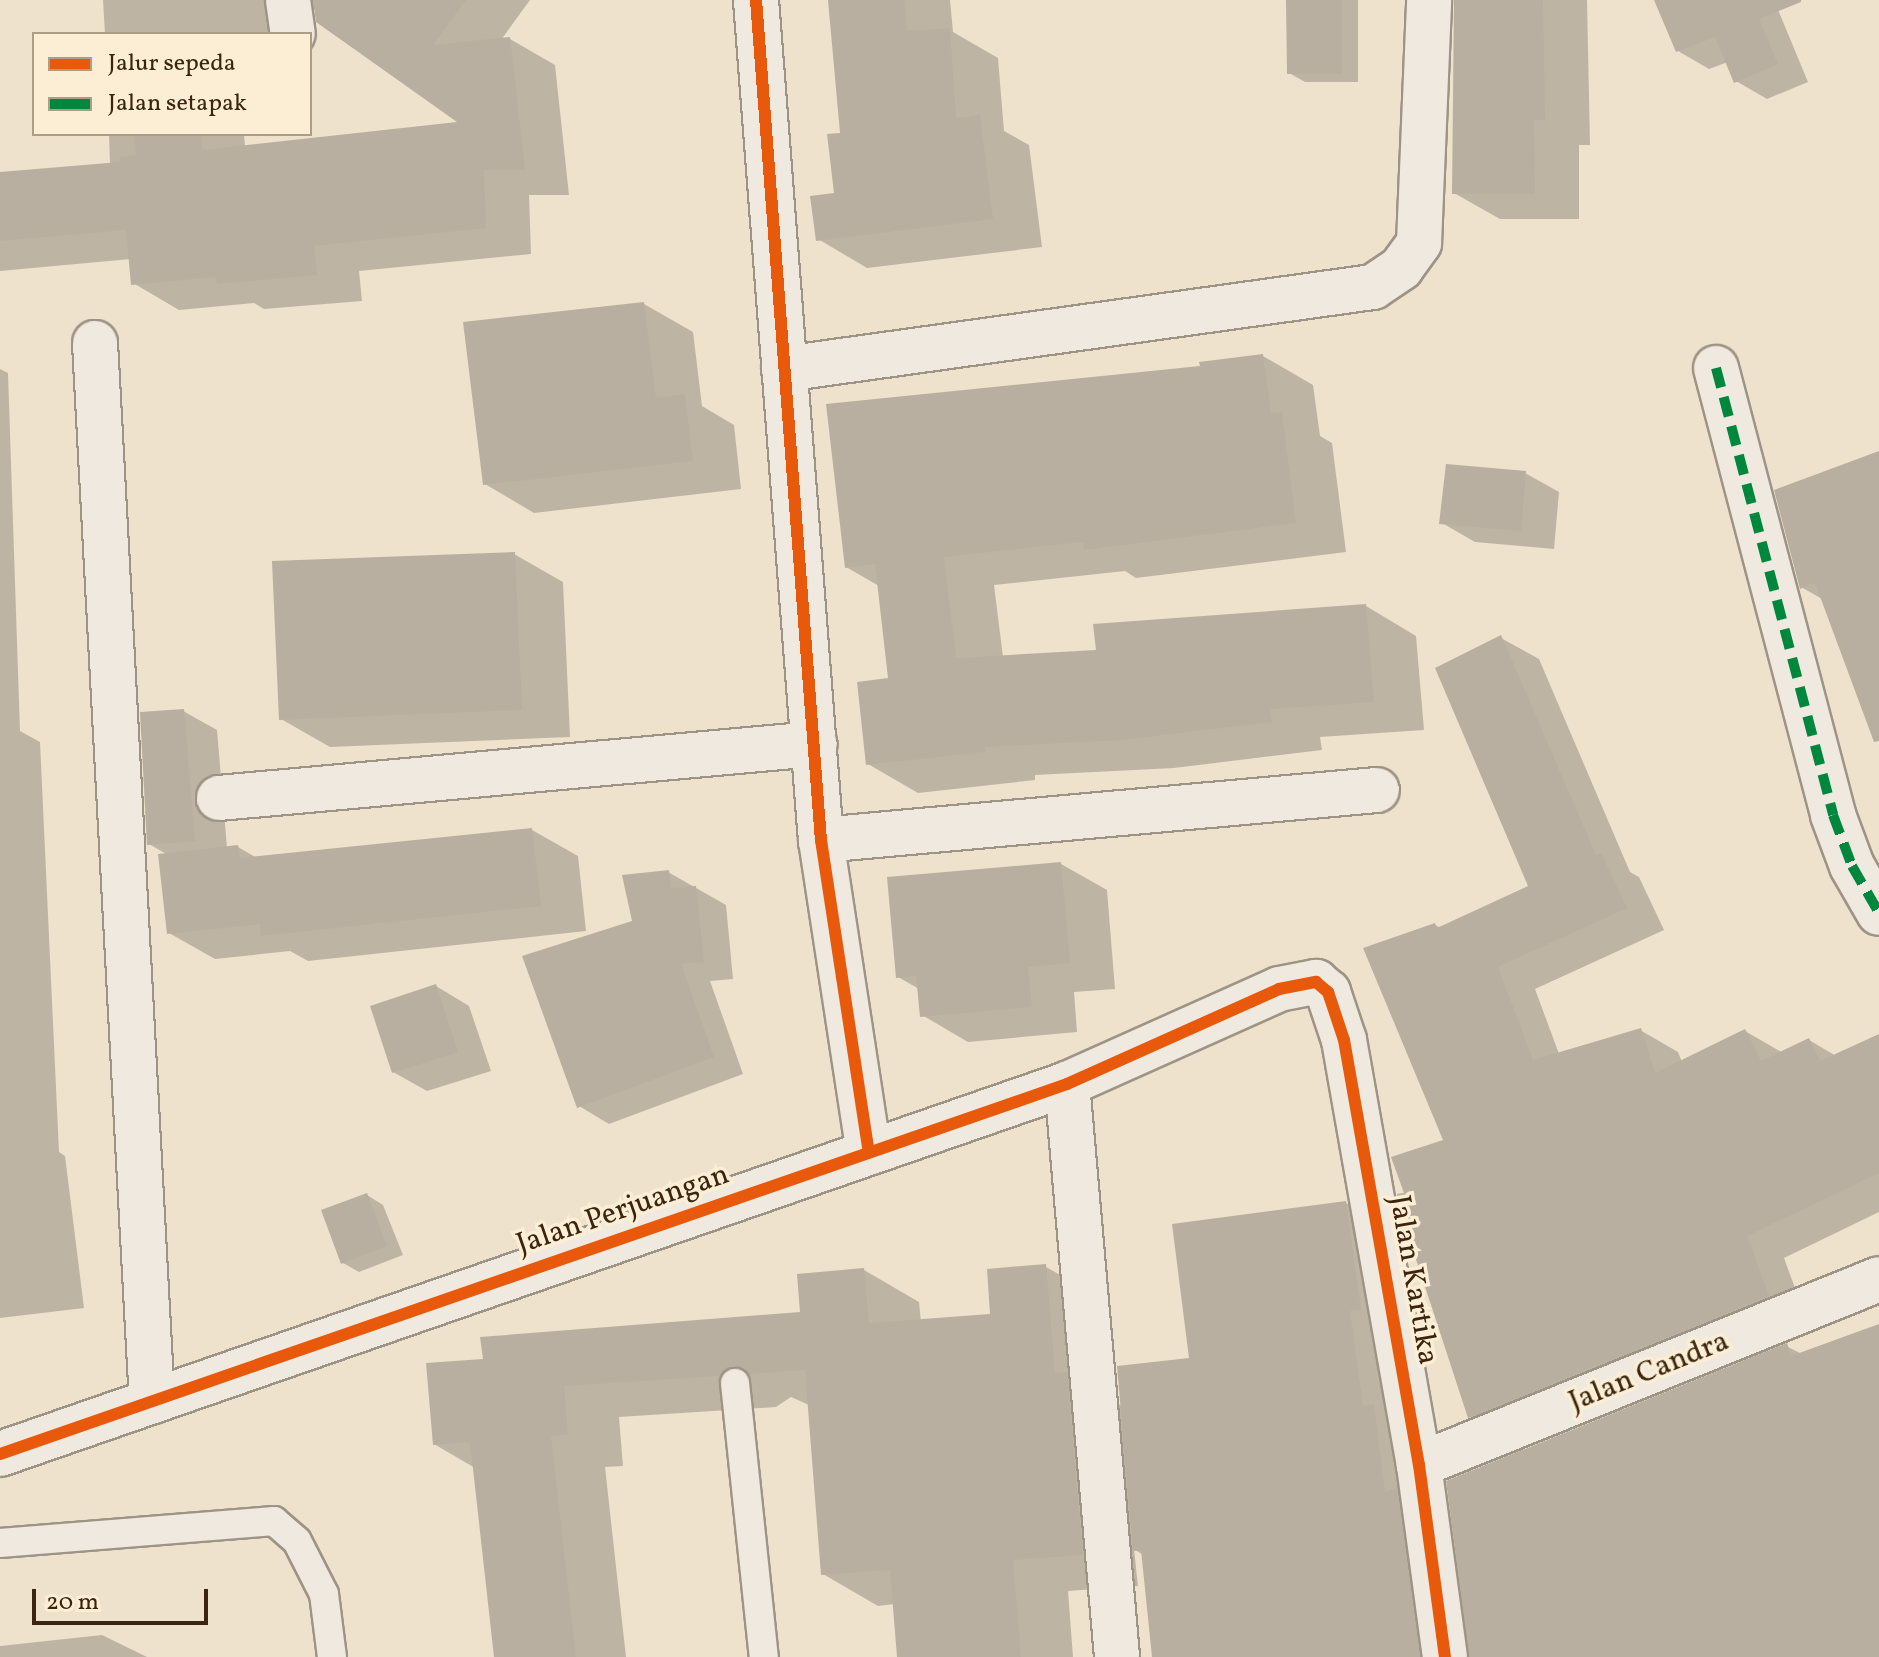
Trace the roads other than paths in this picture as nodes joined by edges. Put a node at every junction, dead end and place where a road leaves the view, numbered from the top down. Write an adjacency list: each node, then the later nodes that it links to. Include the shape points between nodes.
1 (288, 0): 4 (street)
2 (756, 0): 7 (street)
3 (1429, 0): 7 (street, via 1419,243 1401,268 1373,287)
4 (293, 32)
5 (95, 343): 18 (street)
6 (1716, 368): 12 (street, via 1833,815 1852,866)
7 (784, 369): 8 (street)
8 (815, 744): 10 (street); 11 (street)
9 (1377, 790): 11 (street)
10 (219, 798)
11 (821, 840): 15 (street)
12 (1879, 913)
13 (1257, 1000): 14 (street, Jalan Perjuangan); 20 (street, Jalan Kartika, via 1302,982 1316,982 1328,992 1344,1040)
14 (1067, 1084): 15 (street, Jalan Perjuangan); 24 (street)
15 (869, 1152): 18 (street, Jalan Perjuangan)
16 (1879, 1279): 20 (street, Jalan Candra)
17 (735, 1383): 23 (lane)
18 (152, 1401): 19 (street, Jalan Perjuangan)
19 (0, 1454)
20 (1419, 1465): 25 (street, Jalan Kartika)
21 (0, 1543): 22 (lane, via 274,1521 297,1541 324,1594)
22 (332, 1657)
23 (764, 1657)
24 (1117, 1657)
25 (1445, 1657)

